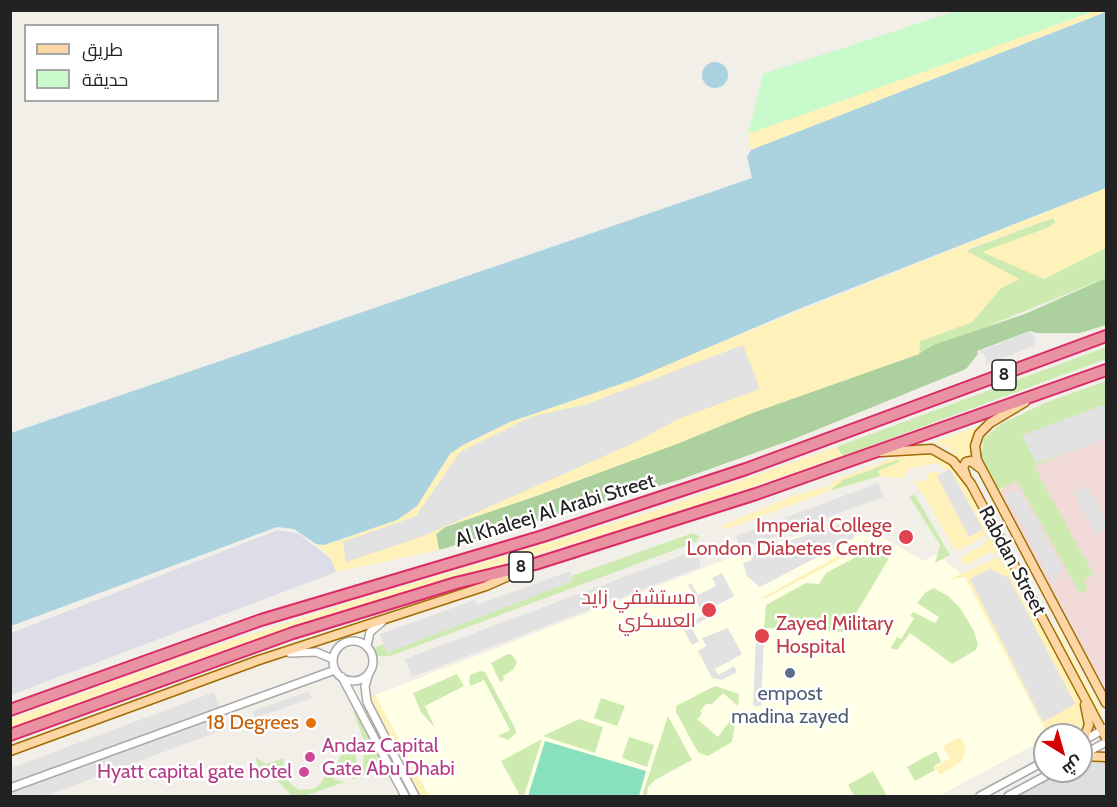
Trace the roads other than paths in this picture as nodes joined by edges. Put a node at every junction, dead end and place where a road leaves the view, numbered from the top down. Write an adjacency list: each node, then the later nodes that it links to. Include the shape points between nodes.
1 (1107, 336): 18 (highway, Al Khaleej Al Arabi Street / 8, via 746,469 543,536 261,620)
2 (1107, 370): 3 (highway, Al Khaleej Al Arabi Street / 8)
3 (1030, 399): 4 (highway, Al Khaleej Al Arabi Street / 8); 5 (main road, Rabdan Street, via 990,423 980,434 975,453)
4 (872, 453): 6 (main road, Rabdan Street, via 938,451 949,456); 7 (highway, Al Khaleej Al Arabi Street / 8)
5 (980, 468): 6 (main road, via 971,461 964,463 963,471); 17 (main road, Rabdan Street)
6 (971, 484): 15 (main road, Rabdan Street)
7 (535, 564): 8 (main road, via 486,586); 22 (highway, Al Khaleej Al Arabi Street / 8, via 456,583 293,633)
8 (401, 613): 9 (street, via 373,628); 11 (main road)
9 (367, 646): 10 (street, via 349,641 338,648); 13 (street, via 373,662)
10 (333, 659): 11 (street, via 309,651); 12 (street)
11 (258, 660): 24 (main road)
12 (335, 670): 14 (street); 27 (street)
13 (369, 673): 14 (street, via 355,681); 19 (street, via 365,697)
14 (342, 677): 16 (street)
15 (1084, 696): 20 (main road); 21 (main road, Rabdan Street)
16 (353, 697): 19 (street, via 354,693 360,694); 28 (street)
17 (1106, 700)
18 (10, 710)
19 (372, 714): 29 (street)
20 (1089, 723)
21 (1106, 734): 23 (street)
22 (10, 735)
23 (1093, 745)
24 (10, 751)
25 (1033, 767): 30 (street)
26 (1033, 783): 31 (street)
27 (10, 788)
28 (405, 796)
29 (415, 796)
30 (980, 796)
31 (1008, 796)

